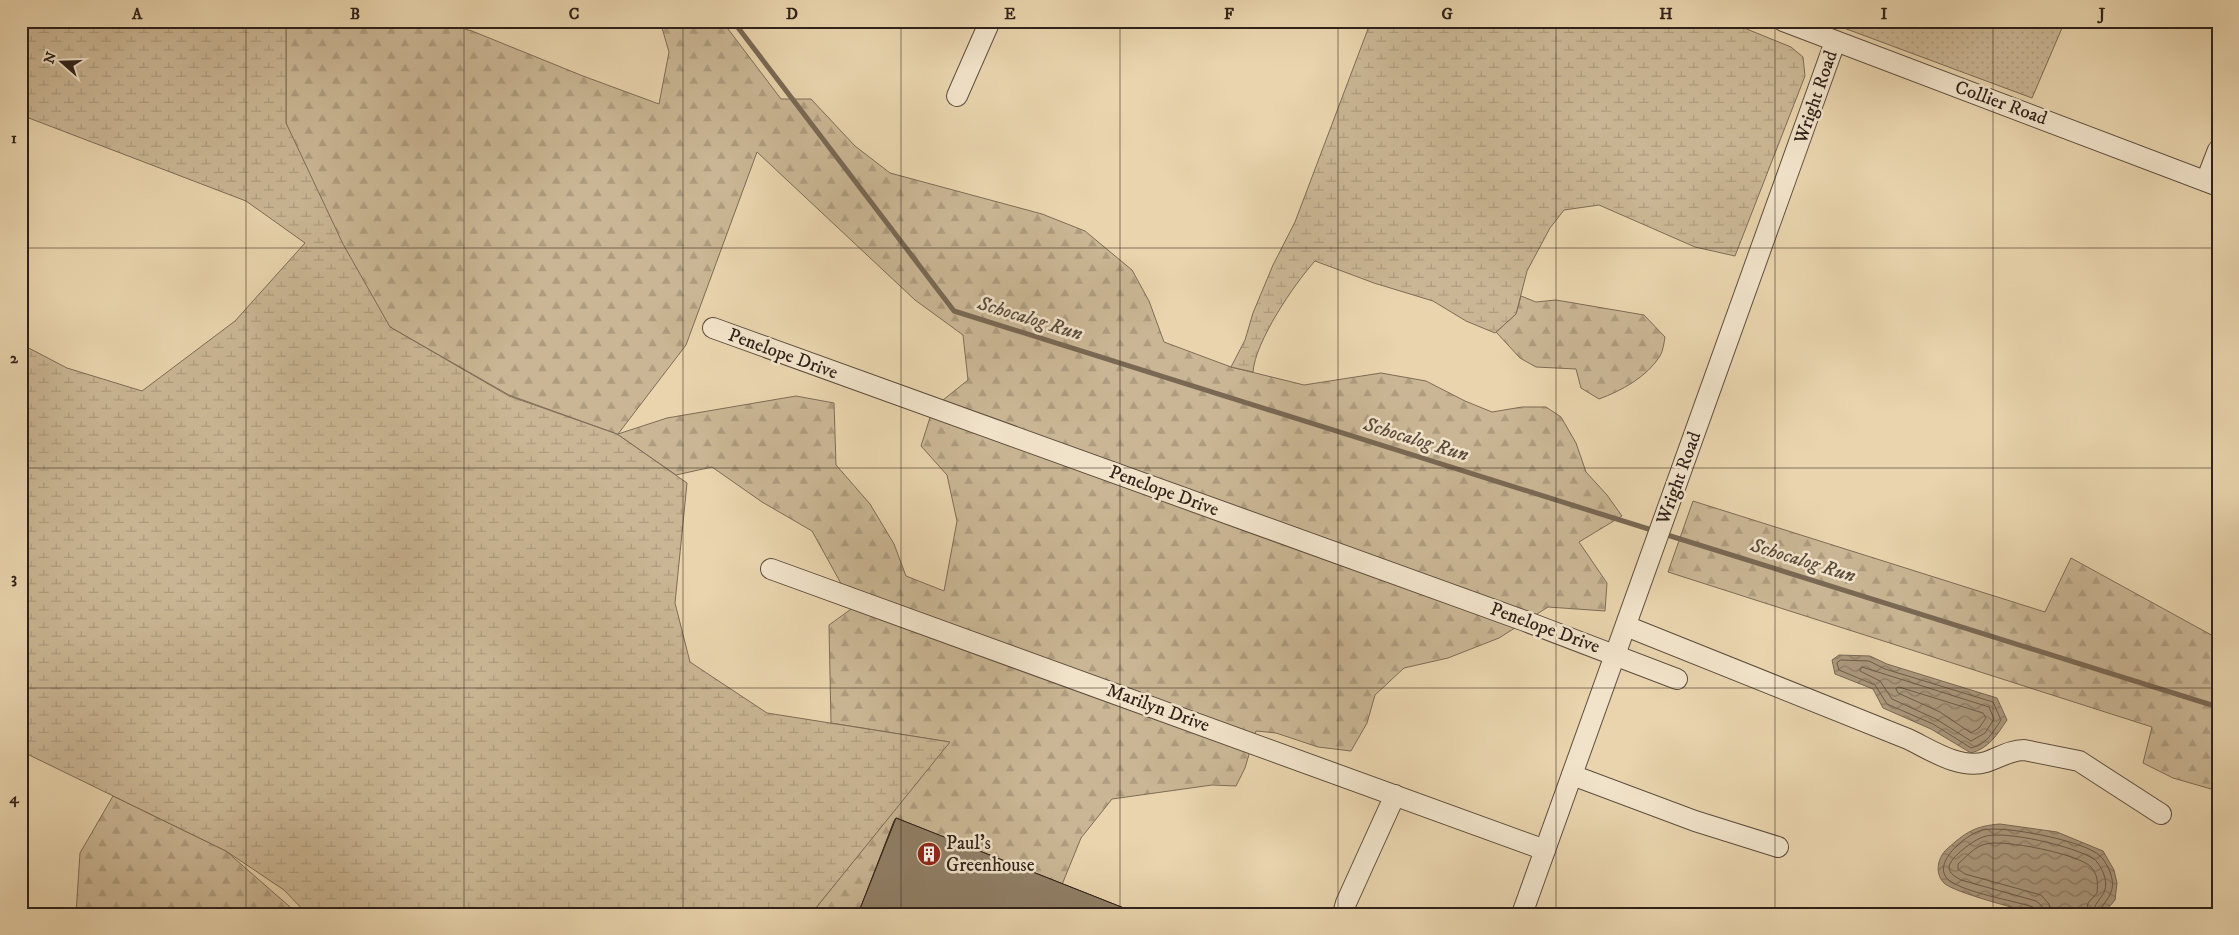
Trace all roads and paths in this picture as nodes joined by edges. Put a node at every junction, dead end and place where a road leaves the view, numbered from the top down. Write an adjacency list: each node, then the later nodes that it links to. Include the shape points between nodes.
1 (990, 21): 4 (street)
2 (1783, 21): 3 (street, Collier Road)
3 (1835, 42): 6 (street, Collier Road); 9 (street, Wright Road)
4 (957, 96)
5 (2218, 150): 6 (street)
6 (2212, 183)
7 (713, 328): 10 (street, Penelope Drive)
8 (771, 569): 13 (street, Marilyn Drive)
9 (1626, 626): 10 (street, Wright Road); 14 (street, via 1954,760 1977,765 2024,750 2079,761)
10 (1615, 654): 11 (street, Penelope Drive); 12 (street, Wright Road)
11 (1677, 679)
12 (1572, 775): 15 (street, via 1695,821); 16 (street, Wright Road)
13 (1395, 795): 16 (street, Marilyn Drive); 17 (street)
14 (2161, 814)
15 (1778, 847)
16 (1545, 850): 18 (street, Wright Road)
17 (1343, 914)
18 (1522, 914)

